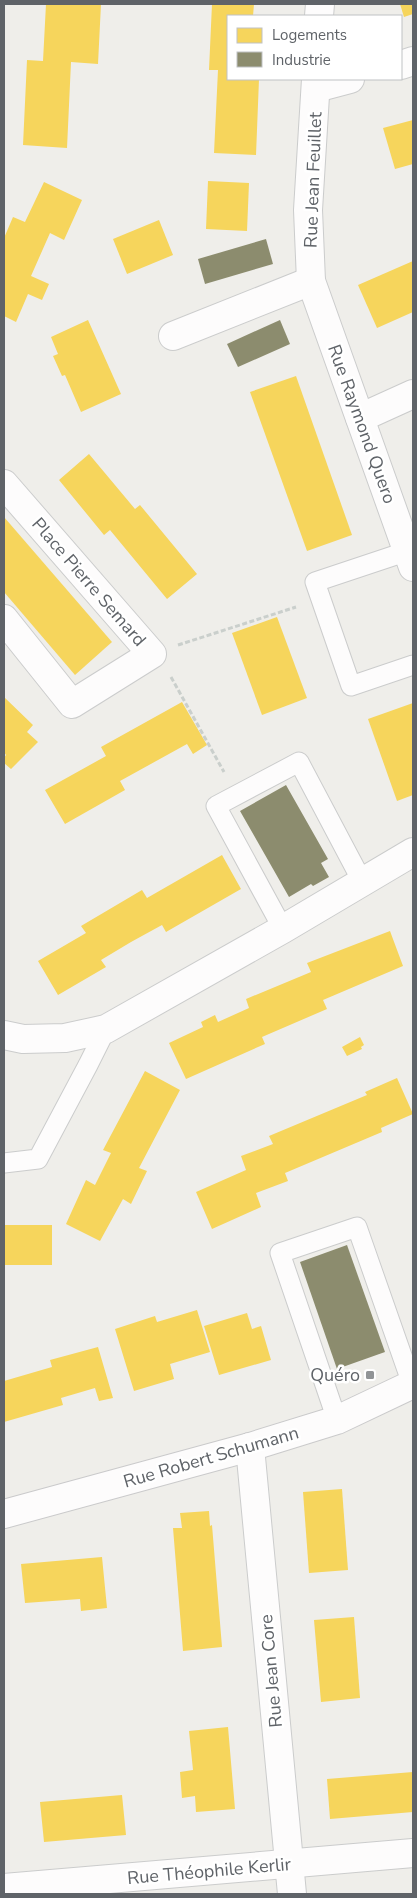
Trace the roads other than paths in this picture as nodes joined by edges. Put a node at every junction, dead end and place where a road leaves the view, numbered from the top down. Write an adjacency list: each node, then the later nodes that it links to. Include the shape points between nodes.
1 (343, 80): 2 (street)
2 (316, 84): 3 (street, Rue Jean Feuillet, via 308,210)
3 (311, 281): 4 (street); 6 (street, Rue Raymond Quero)
4 (173, 336)
5 (413, 394): 6 (street)
6 (360, 418): 8 (street, Rue Raymond Quero)
7 (4, 484): 9 (street, Place Pierre Semard, via 152,654 72,704)
8 (410, 559): 10 (lane, via 315,582 351,686)
9 (4, 619)
10 (413, 665)
11 (413, 852): 12 (street)
12 (363, 883): 13 (street); 13 (lane, via 299,762 216,806)
13 (283, 930): 14 (street)
14 (106, 1029): 15 (street, via 64,1038 23,1039); 16 (lane, via 38,1160)
15 (4, 1035)
16 (4, 1162)
17 (413, 1384): 18 (street, Rue Robert Schumann); 18 (lane, via 357,1226 280,1253)
18 (338, 1420): 19 (street, Rue Robert Schumann)
19 (250, 1447): 20 (street, Rue Robert Schumann); 22 (street, Rue Jean Core)
20 (4, 1514)
21 (413, 1853): 22 (street, Rue Théophile Kerlir)
22 (289, 1864): 23 (street, Rue Théophile Kerlir); 24 (street, Rue Jean Core)
23 (4, 1888)
24 (292, 1894)

